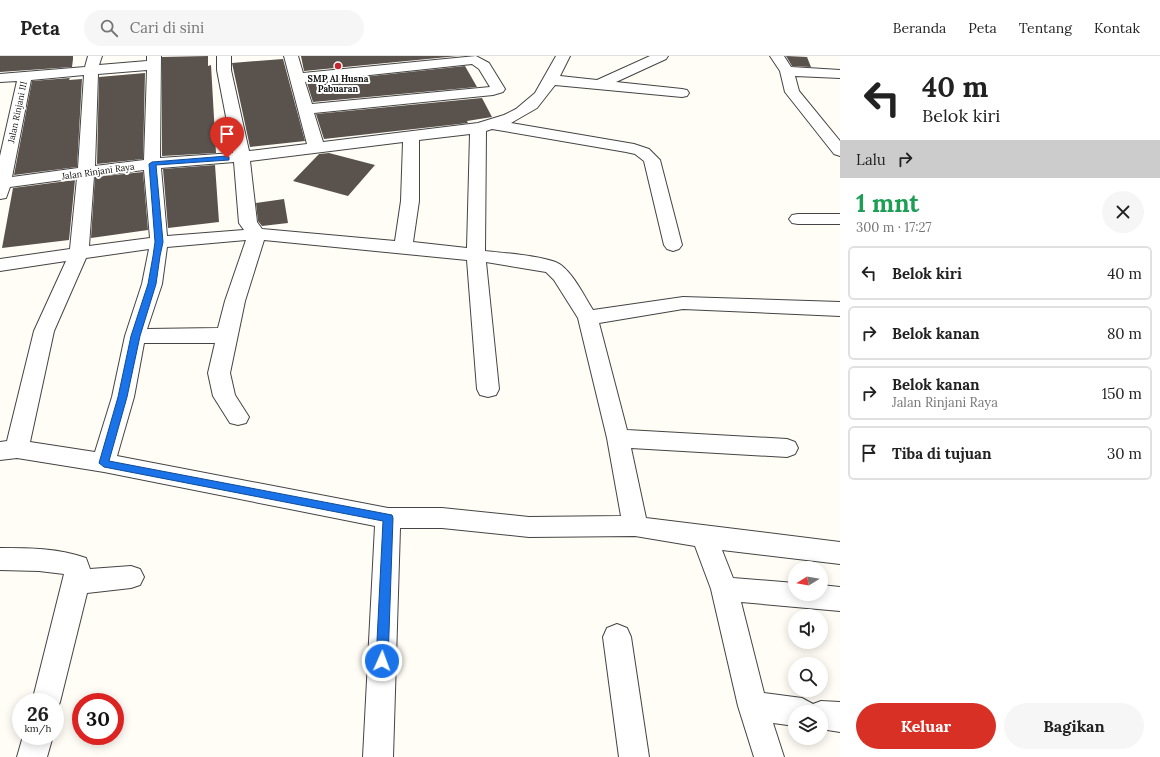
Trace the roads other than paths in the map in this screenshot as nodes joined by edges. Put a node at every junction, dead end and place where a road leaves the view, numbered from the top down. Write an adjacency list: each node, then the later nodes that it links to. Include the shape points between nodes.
1 (224, 56): 21 (street, via 224,70)
2 (291, 56): 12 (street)
3 (563, 56): 13 (street)
4 (661, 56): 14 (street)
5 (777, 56): 8 (street)
6 (154, 60): 7 (street); 22 (street)
7 (93, 63): 10 (street); 23 (street)
8 (787, 71): 9 (street); 20 (street, via 792,92)
9 (840, 74)
10 (24, 76): 11 (street); 24 (street, Jalan Rinjani III)
11 (0, 78)
12 (298, 78): 16 (street); 16 (street, via 475,60 484,66 498,89)
13 (552, 80): 14 (street); 17 (street, via 536,102 524,112)
14 (599, 85): 15 (street)
15 (682, 94)
16 (306, 109): 19 (street)
17 (486, 127): 18 (street, Jalan Rinjani Raya); 29 (street, via 641,150 652,160); 32 (street)
18 (411, 135): 19 (street, Jalan Rinjani Raya); 30 (street, via 410,201)
19 (316, 147): 21 (street, Jalan Rinjani Raya)
20 (840, 151)
21 (242, 157): 22 (street, Jalan Rinjani Raya); 27 (street, via 248,222)
22 (152, 164): 23 (street, Jalan Rinjani Raya); 28 (street)
23 (86, 174): 24 (street, Jalan Rinjani Raya); 31 (street)
24 (1, 189)
25 (839, 216): 26 (street)
26 (798, 219)
27 (257, 234): 28 (street); 30 (street); 37 (street, via 235,301)
28 (159, 242): 31 (street); 36 (street, via 152,284)
29 (673, 245)
30 (403, 247): 32 (street)
31 (79, 253): 33 (street); 42 (street, via 44,331)
32 (476, 255): 35 (street, via 553,268); 38 (street)
33 (0, 265)
34 (840, 309): 35 (street, via 683,303)
35 (588, 318): 40 (street)
36 (135, 336): 37 (street); 43 (street, via 123,397)
37 (227, 336): 39 (street, via 219,373 224,396)
38 (488, 388)
39 (238, 417)
40 (618, 438): 41 (street); 45 (street)
41 (787, 448)
42 (9, 450): 43 (street)
43 (104, 463): 44 (street)
44 (388, 518): 45 (street, via 442,518 528,527); 61 (street)
45 (635, 526): 46 (street, via 684,532)
46 (704, 538): 47 (street); 51 (street)
47 (840, 553)
48 (0, 559): 50 (street, via 34,559 77,566)
49 (132, 577): 50 (street)
50 (76, 582): 54 (street)
51 (724, 589): 52 (street); 55 (street)
52 (840, 599)
53 (616, 638): 62 (street)
54 (48, 693)
55 (753, 706): 56 (street); 63 (street)
56 (788, 710)
57 (828, 715): 58 (street)
58 (840, 717)
59 (35, 745): 60 (street)
60 (32, 757)
61 (378, 757)
62 (634, 757)
63 (769, 757)

